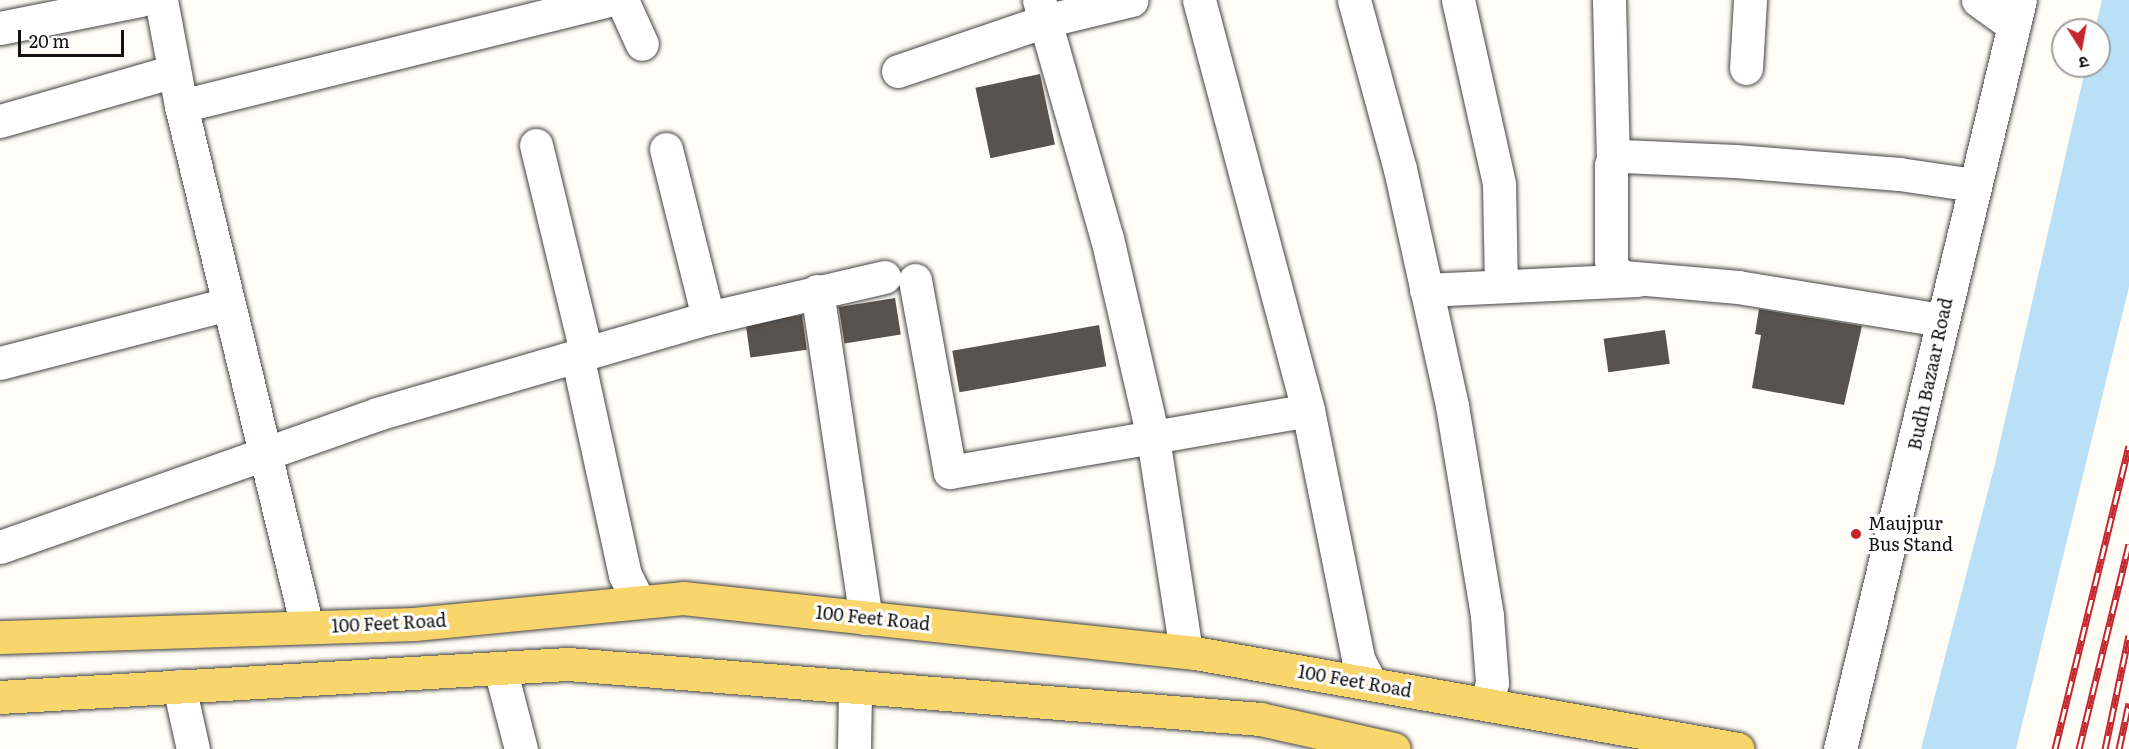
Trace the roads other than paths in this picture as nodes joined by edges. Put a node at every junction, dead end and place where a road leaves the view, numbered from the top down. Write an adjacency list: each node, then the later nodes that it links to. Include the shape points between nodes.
1 (140, 0): 14 (street)
2 (161, 0): 17 (street)
3 (610, 0): 19 (street)
4 (622, 0): 15 (street)
5 (1132, 0): 12 (street)
6 (1199, 0): 34 (street)
7 (1354, 0): 27 (street)
8 (1458, 0): 26 (street, via 1499,184)
9 (1609, 0): 23 (street)
10 (1750, 0): 16 (street)
11 (1978, 0): 13 (street)
12 (1042, 10): 18 (street); 35 (street, via 1107,238)
13 (2017, 13): 24 (street, Budh Bazaar Road)
14 (0, 28)
15 (642, 44)
16 (1746, 68)
17 (174, 70): 19 (street); 20 (street)
18 (898, 71)
19 (181, 106): 29 (street)
20 (0, 121)
21 (536, 145): 32 (street)
22 (666, 149): 30 (street)
23 (1613, 160): 24 (street, via 1622,156 1735,161 1899,174); 25 (street, via 1613,269)
24 (1974, 185): 31 (street, Budh Bazaar Road)
25 (1637, 280): 26 (street); 31 (street, via 1738,287)
26 (1501, 286): 27 (street)
27 (1426, 290): 48 (street, via 1452,406 1487,616 1492,683)
28 (817, 291): 30 (street); 35 (street, via 899,278 950,472); 39 (street)
29 (228, 304): 33 (street); 36 (street)
30 (708, 318): 32 (street)
31 (1941, 320): 55 (street, Budh Bazaar Road)
32 (581, 353): 36 (street); 38 (street, via 625,575)
33 (0, 363)
34 (1308, 410): 35 (street); 44 (street, via 1358,659)
35 (1153, 438): 42 (street)
36 (264, 452): 37 (street); 40 (street)
37 (0, 547)
38 (638, 601): 39 (main road, 100 Feet Road, via 683,598); 40 (main road, 100 Feet Road, via 414,624)
39 (866, 618): 42 (main road, 100 Feet Road)
40 (307, 627): 41 (main road, 100 Feet Road)
41 (0, 637)
42 (1186, 651): 44 (main road, 100 Feet Road)
43 (500, 668): 45 (main road); 46 (main road, via 568,664); 51 (street)
44 (1370, 683): 48 (main road, 100 Feet Road)
45 (179, 686): 47 (main road); 50 (street)
46 (855, 689): 49 (main road, via 1260,719); 52 (street)
47 (0, 697)
48 (1486, 704): 54 (main road, 100 Feet Road)
49 (1323, 741): 53 (main road)
50 (193, 749)
51 (521, 749)
52 (854, 749)
53 (1394, 749)
54 (1738, 749)
55 (1840, 749)

